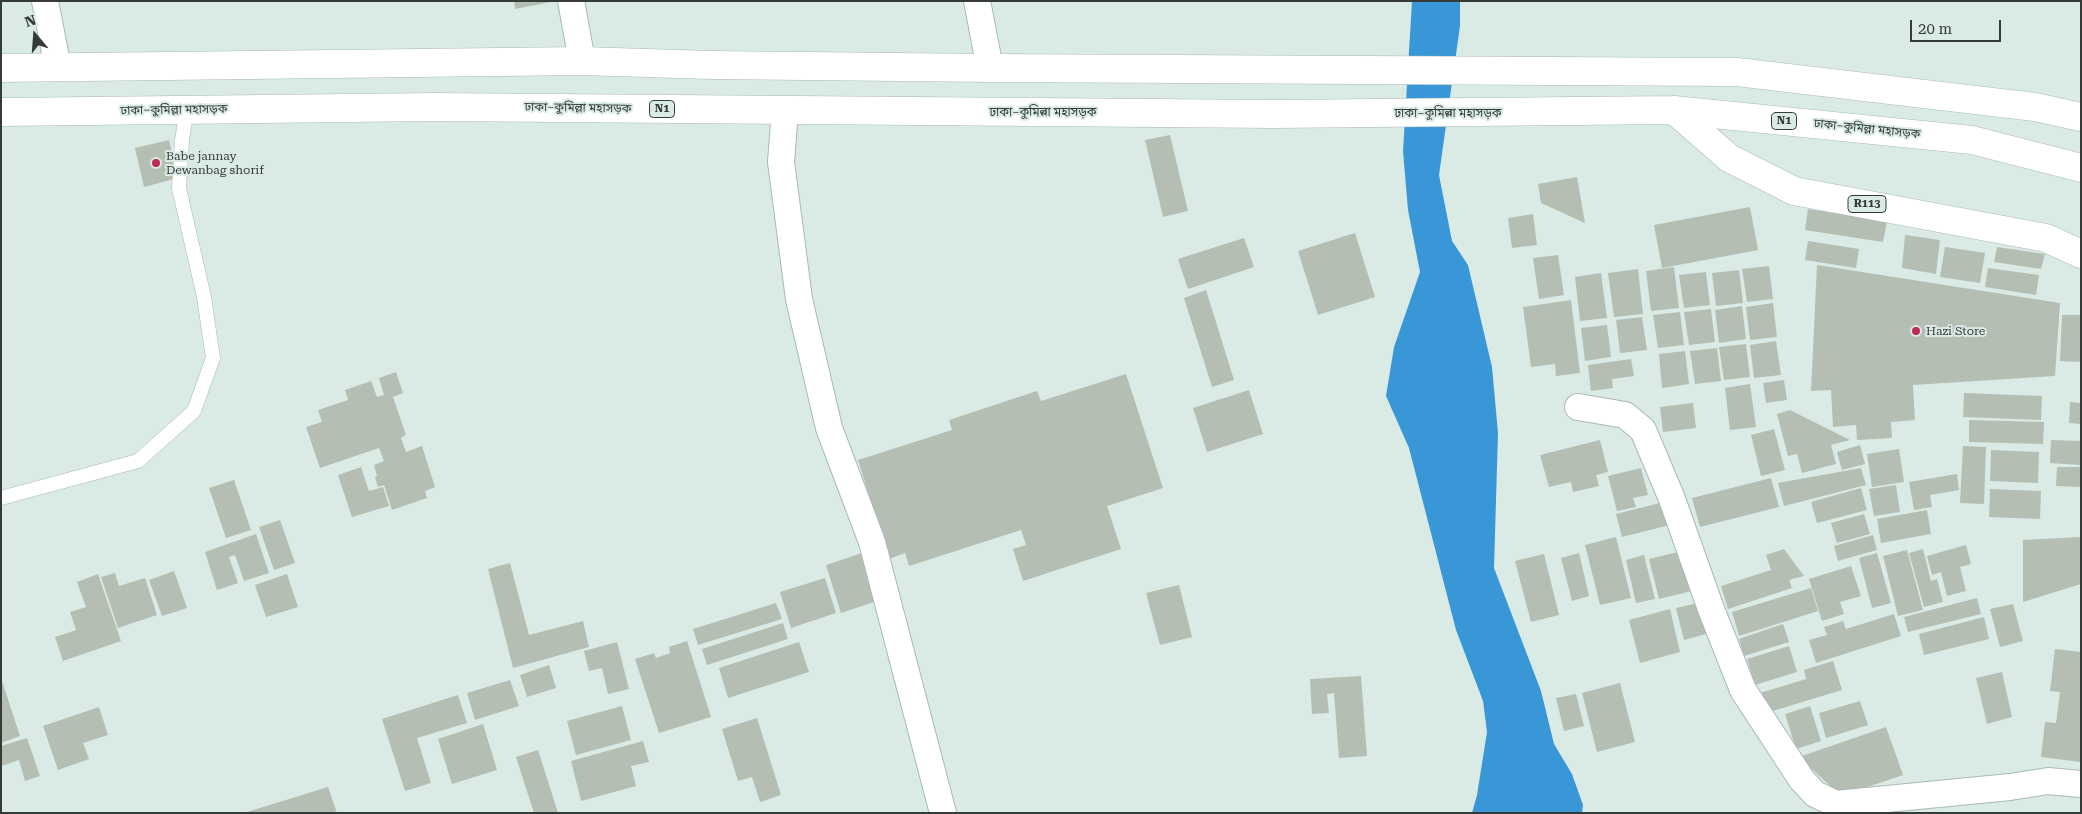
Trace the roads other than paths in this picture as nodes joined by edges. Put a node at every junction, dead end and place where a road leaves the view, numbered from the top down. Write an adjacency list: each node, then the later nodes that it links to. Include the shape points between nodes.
1 (45, 1): 6 (street)
2 (571, 1): 4 (street)
3 (977, 1): 7 (street)
4 (582, 61): 6 (highway); 7 (highway)
5 (1, 68): 6 (highway)
6 (58, 68)
7 (990, 68): 12 (highway, via 1737,72 2035,107)
8 (187, 109): 9 (highway, ঢাকা–কুমিল্লা মহাসড়ক / N1); 11 (highway, ঢাকা–কুমিল্লা মহাসড়ক / N1); 16 (lane, via 179,188 204,297 214,358 194,411 138,461)
9 (785, 110): 10 (highway, ঢাকা–কুমিল্লা মহাসড়ক / N1, via 1484,113); 18 (street, via 781,162 799,299 829,428 872,542)
10 (1674, 110): 13 (highway, ঢাকা–কুমিল্লা মহাসড়ক / N1, via 1972,140); 14 (highway, R113, via 1729,158 1794,191 2046,238)
11 (1, 112)
12 (2081, 117)
13 (2081, 168)
14 (2081, 254)
15 (1578, 407): 17 (street, via 1624,415 1643,430 1743,690 1802,780 1815,794 1836,804 2048,781)
16 (1, 498)
17 (2081, 784)
18 (943, 813)

